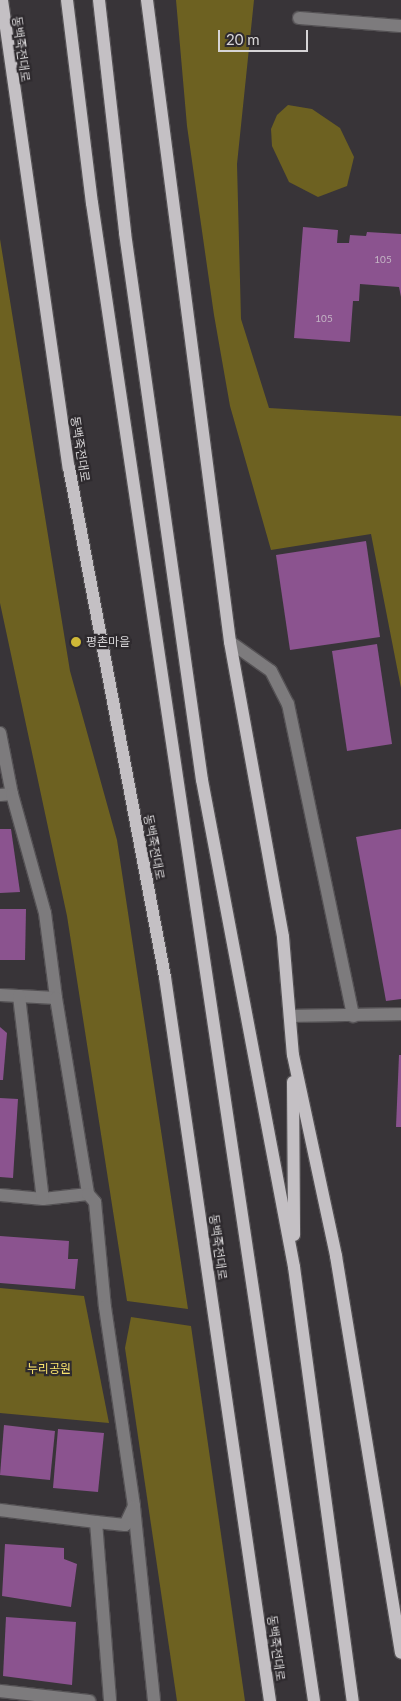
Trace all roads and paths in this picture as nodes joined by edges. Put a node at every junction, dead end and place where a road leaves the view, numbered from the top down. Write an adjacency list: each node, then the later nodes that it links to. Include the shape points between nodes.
1 (2, 0): 29 (main road, 동백죽전대로, via 68,468 165,977)
2 (67, 0): 30 (main road, via 94,213)
3 (99, 0): 20 (main road, via 125,233 202,780)
4 (147, 0): 7 (main road)
5 (298, 18): 6 (street)
6 (401, 26)
7 (230, 642): 14 (main road, via 283,937); 15 (street, via 271,671 288,704)
8 (0, 733): 9 (street)
9 (6, 794): 12 (street, via 45,913)
10 (0, 995): 11 (street)
11 (19, 996): 12 (street); 19 (street)
12 (56, 998): 17 (street)
13 (401, 1014): 15 (street)
14 (291, 1016): 15 (street); 16 (main road)
15 (353, 1016)
16 (293, 1055): 20 (main road); 24 (main road, via 336,1256)
17 (88, 1194): 19 (street); 21 (street, via 95,1202 105,1307)
18 (0, 1195): 19 (street)
19 (43, 1199)
20 (294, 1267): 31 (main road)
21 (134, 1506): 23 (street, via 125,1525); 28 (street)
22 (0, 1510): 23 (street)
23 (96, 1522): 27 (street)
24 (401, 1653)
25 (0, 1691): 26 (street)
26 (89, 1701)
27 (110, 1701)
28 (154, 1701)
29 (270, 1701)
30 (314, 1701)
31 (353, 1701)

